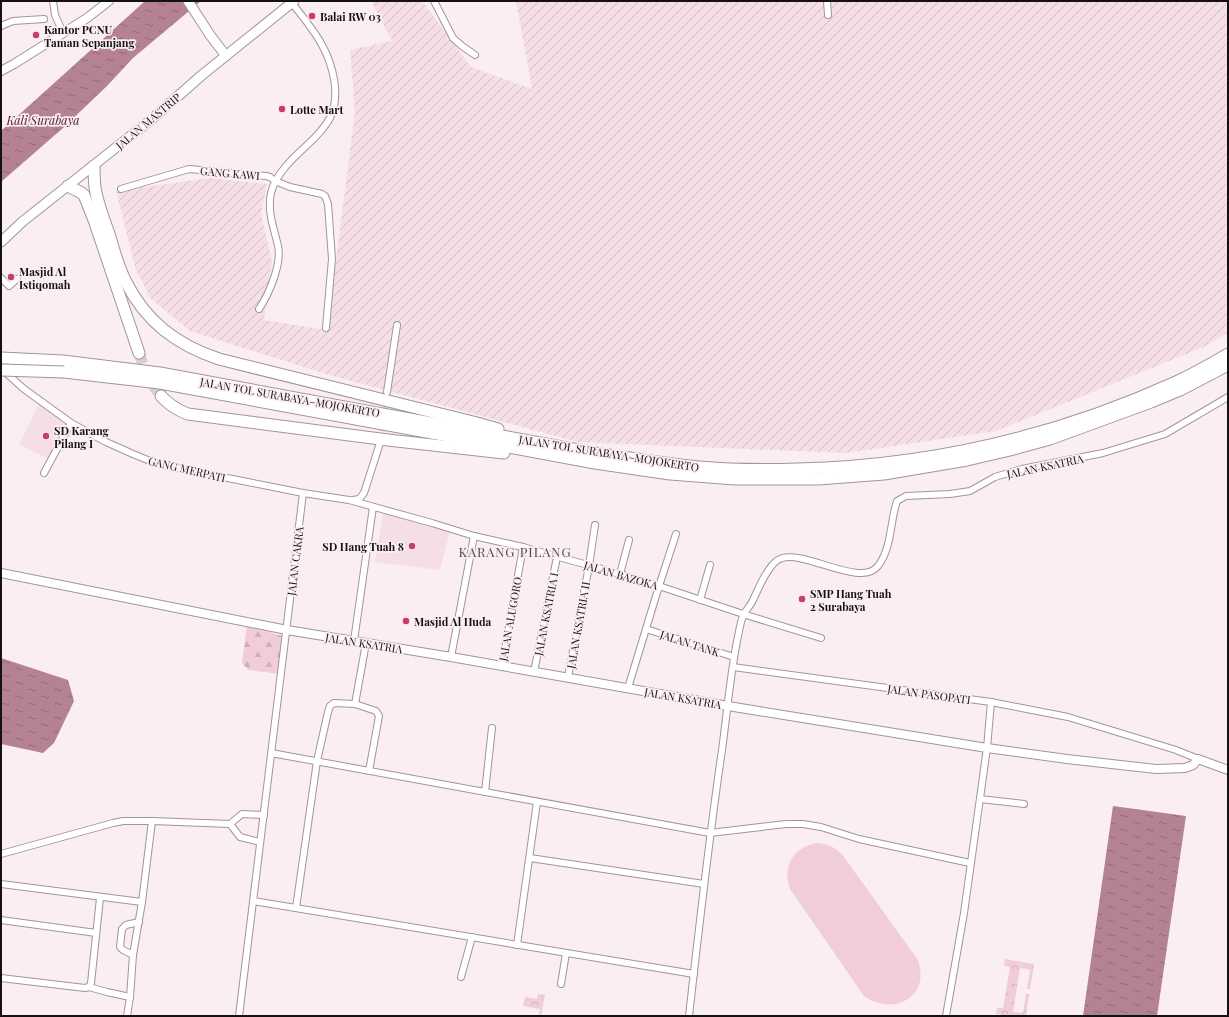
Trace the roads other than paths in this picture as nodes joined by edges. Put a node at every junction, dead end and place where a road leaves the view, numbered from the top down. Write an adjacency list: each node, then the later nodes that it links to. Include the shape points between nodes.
1 (52, 1): 11 (street)
2 (188, 1): 13 (main road)
3 (442, 1): 7 (street)
4 (827, 1): 8 (street)
5 (106, 2): 11 (street)
6 (293, 2): 13 (main road, JALAN MASTRIP); 16 (street, via 322,44 332,72 335,98 332,112 323,129 296,155)
7 (435, 2): 12 (street, via 453,38)
8 (828, 15)
9 (44, 19): 10 (street, via 13,21)
10 (1, 26)
11 (63, 33): 14 (street)
12 (475, 54)
13 (226, 56): 15 (main road, JALAN MASTRIP)
14 (1, 71)
15 (94, 166): 17 (main road, JALAN MASTRIP); 38 (highway, via 96,192 126,281 151,319 177,341 202,354 219,359 477,423)
16 (275, 181): 18 (street, GANG KAWI, via 266,176 189,169); 22 (street, via 269,204 278,248 278,267); 24 (street, GANG KAWI, via 322,194 327,199 332,259)
17 (68, 186): 19 (main road, JALAN MASTRIP); 25 (highway, via 86,198)
18 (121, 189)
19 (1, 242)
20 (1, 278): 21 (street, via 8,286)
21 (17, 278)
22 (260, 309)
23 (397, 325): 32 (street)
24 (326, 328)
25 (139, 353)
26 (1228, 354): 31 (highway, JALAN TOL SURABAYA–MOJOKERTO)
27 (1, 358): 29 (highway, JALAN TOL SURABAYA–MOJOKERTO)
28 (1228, 365): 31 (highway, JALAN TOL SURABAYA–MOJOKERTO)
29 (63, 367): 30 (highway, JALAN TOL SURABAYA–MOJOKERTO, bridge); 38 (highway, JALAN TOL SURABAYA–MOJOKERTO, via 160,373); 39 (highway, JALAN TOL SURABAYA–MOJOKERTO, via 160,382)
30 (1, 370): 36 (street, GANG MERPATI)
31 (1179, 385): 35 (highway, JALAN TOL SURABAYA–MOJOKERTO)
32 (387, 392)
33 (161, 396): 39 (highway, via 178,410 188,414 388,440)
34 (1228, 397): 56 (street, JALAN KSATRIA, via 1165,434 1104,453 1001,475 970,492 906,496 897,501 886,550 878,566 871,572 853,572 804,559 781,559 768,571)
35 (1150, 398): 38 (highway, JALAN TOL SURABAYA–MOJOKERTO, via 1015,439 962,451 882,464 816,469 700,468); 39 (highway, JALAN TOL SURABAYA–MOJOKERTO, via 1092,425 1043,441 966,460 884,474 735,479 670,474)
36 (71, 423): 40 (street); 41 (street, GANG MERPATI, via 150,461)
37 (380, 443): 42 (street, via 364,493 359,499)
38 (550, 445)
39 (568, 458)
40 (44, 473)
41 (303, 493): 42 (street, GANG MERPATI); 58 (street, JALAN CAKRA)
42 (349, 500): 43 (street, GANG MERPATI)
43 (373, 507): 46 (street, JALAN BAZOKA); 60 (street)
44 (595, 525): 51 (street, JALAN KSATRIA II)
45 (676, 534): 54 (street)
46 (474, 536): 48 (street, JALAN BAZOKA); 62 (street)
47 (629, 540): 53 (street)
48 (522, 547): 49 (street, JALAN BAZOKA); 64 (street, JALAN ALUGORO)
49 (557, 557): 51 (street, JALAN BAZOKA); 66 (street, JALAN KSATRIA I)
50 (710, 565): 55 (street)
51 (589, 566): 53 (street, JALAN BAZOKA); 67 (street, JALAN KSATRIA II)
52 (1, 573): 58 (street, JALAN KSATRIA)
53 (620, 574): 54 (street, JALAN BAZOKA)
54 (659, 586): 55 (street, JALAN BAZOKA); 57 (street)
55 (700, 600): 56 (street, JALAN BAZOKA)
56 (743, 614): 59 (street, JALAN BAZOKA); 63 (street, JALAN KSATRIA)
57 (646, 629): 63 (street, JALAN TANK); 68 (street)
58 (287, 630): 60 (street, JALAN KSATRIA); 74 (street, JALAN CAKRA)
59 (821, 638)
60 (354, 641): 61 (street, JALAN KSATRIA)
61 (366, 643): 62 (street, JALAN KSATRIA); 70 (street)
62 (451, 657): 64 (street, JALAN KSATRIA)
63 (734, 657): 65 (street, JALAN KSATRIA)
64 (502, 666): 66 (street, JALAN KSATRIA)
65 (732, 667): 69 (street, JALAN PASOPATI); 71 (street, JALAN KSATRIA)
66 (534, 672): 67 (street, JALAN KSATRIA)
67 (568, 677): 68 (street, JALAN KSATRIA)
68 (628, 688): 71 (street, JALAN KSATRIA)
69 (991, 702): 73 (street); 75 (street, JALAN PASOPATI, via 1068,717)
70 (355, 704): 76 (street, via 334,703 330,706); 78 (street, via 376,711 379,716)
71 (728, 706): 73 (street, JALAN KSATRIA); 86 (street)
72 (492, 728): 79 (street)
73 (987, 748): 75 (street, JALAN KSATRIA, via 1156,769 1185,768 1193,765); 80 (street)
74 (271, 753): 76 (street); 83 (street, JALAN CAKRA)
75 (1198, 759): 77 (street)
76 (317, 761): 78 (street); 96 (street)
77 (1228, 770)
78 (369, 771): 79 (street)
79 (485, 792): 81 (street)
80 (980, 799): 82 (street); 90 (street)
81 (537, 802): 86 (street); 89 (street)
82 (1024, 804)
83 (264, 815): 85 (street, via 242,814); 87 (street, JALAN CAKRA)
84 (152, 821): 85 (street); 88 (street, via 113,823); 95 (street)
85 (230, 824): 87 (street, via 240,837)
86 (710, 833): 90 (street, via 804,824 859,839); 92 (street)
87 (260, 842): 94 (street, JALAN CAKRA)
88 (1, 854)
89 (530, 858): 92 (street); 101 (street)
90 (970, 863): 113 (street)
91 (1, 884): 93 (street)
92 (704, 884): 104 (street)
93 (100, 898): 95 (street); 99 (street)
94 (253, 900): 96 (street); 111 (street, JALAN CAKRA)
95 (142, 902): 98 (street)
96 (296, 908): 100 (street)
97 (1, 920): 99 (street)
98 (138, 922): 103 (street); 103 (street, via 122,928 120,947)
99 (96, 933): 108 (street)
100 (472, 937): 101 (street); 105 (street)
101 (518, 945): 102 (street)
102 (566, 953): 104 (street); 107 (street)
103 (133, 955): 109 (street)
104 (694, 974): 112 (street)
105 (461, 977)
106 (1, 978): 108 (street)
107 (561, 984)
108 (89, 987): 109 (street)
109 (130, 997): 110 (street)
110 (127, 1016)
111 (239, 1016)
112 (689, 1016)
113 (946, 1016)

